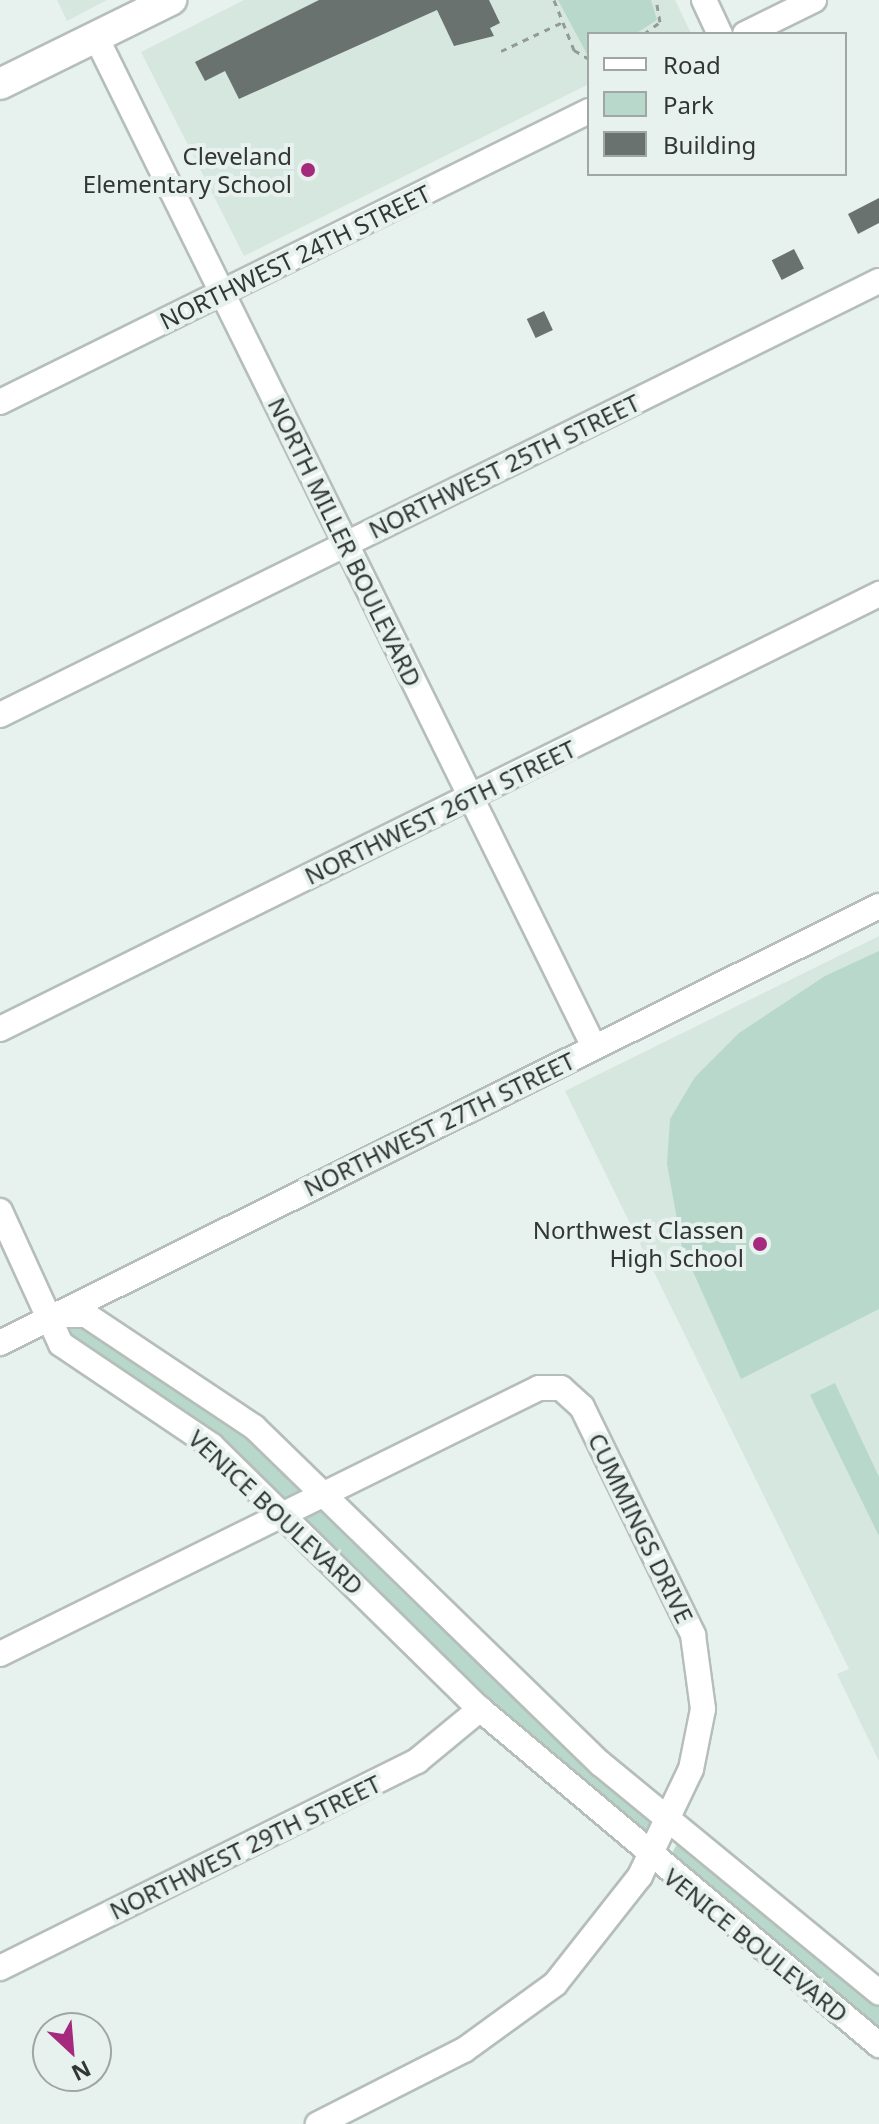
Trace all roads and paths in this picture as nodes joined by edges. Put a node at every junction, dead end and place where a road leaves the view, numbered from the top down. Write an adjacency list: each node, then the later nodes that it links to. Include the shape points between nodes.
1 (554, 0): 6 (path)
2 (656, 0): 7 (path, via 660,22)
3 (704, 0): 8 (street)
4 (814, 0): 9 (street)
5 (169, 1): 10 (main road)
6 (563, 22): 11 (path); 12 (path, via 574,50)
7 (647, 32)
8 (719, 32)
9 (749, 32)
10 (96, 37): 13 (main road); 16 (street, NORTH MILLER BOULEVARD)
11 (501, 51)
12 (587, 58)
13 (0, 84)
14 (587, 112): 16 (street, NORTHWEST 24TH STREET)
15 (879, 281): 18 (street, NORTHWEST 25TH STREET)
16 (224, 292): 17 (street, NORTHWEST 24TH STREET); 18 (street, NORTH MILLER BOULEVARD)
17 (0, 402)
18 (346, 544): 20 (street, NORTHWEST 25TH STREET); 21 (street, NORTH MILLER BOULEVARD)
19 (879, 594): 21 (street, NORTHWEST 26TH STREET)
20 (0, 715)
21 (470, 797): 23 (street, NORTHWEST 26TH STREET); 24 (street, NORTH MILLER BOULEVARD)
22 (879, 906): 24 (street, NORTHWEST 27TH STREET)
23 (0, 1029)
24 (594, 1047): 26 (street, NORTHWEST 27TH STREET)
25 (0, 1211): 26 (street)
26 (53, 1315): 27 (street, NORTHWEST 27TH STREET); 28 (street, VENICE BOULEVARD, via 86,1315 208,1393); 29 (street, VENICE BOULEVARD, via 61,1344 212,1446)
27 (0, 1343)
28 (323, 1495): 29 (street); 32 (street, VENICE BOULEVARD, via 445,1618); 32 (street, CUMMINGS DRIVE, via 529,1393 561,1388 582,1407 693,1635 701,1726)
29 (285, 1513): 30 (street); 31 (street, VENICE BOULEVARD)
30 (0, 1654)
31 (480, 1709): 33 (street, VENICE BOULEVARD); 34 (street, NORTHWEST 29TH STREET, via 417,1761)
32 (668, 1819): 33 (street, CUMMINGS DRIVE); 35 (street, VENICE BOULEVARD)
33 (649, 1857): 36 (street, VENICE BOULEVARD); 37 (street, CUMMINGS DRIVE, via 602,1931 515,2017)
34 (0, 1968)
35 (879, 1992)
36 (879, 2045)
37 (318, 2124)

